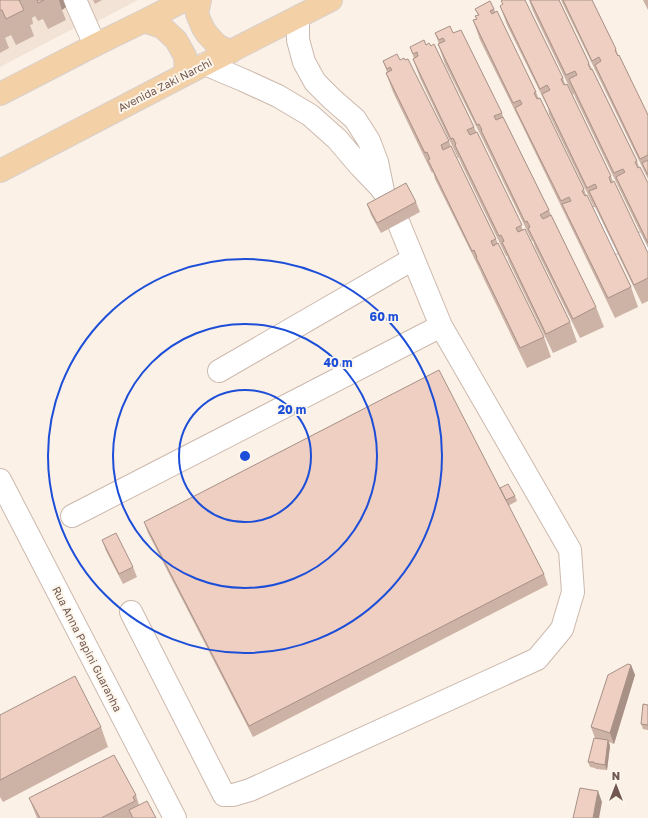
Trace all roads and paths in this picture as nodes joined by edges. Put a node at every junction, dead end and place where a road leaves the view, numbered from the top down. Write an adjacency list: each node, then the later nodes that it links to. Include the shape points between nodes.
1 (74, 0): 7 (street)
2 (184, 0): 6 (main road)
3 (200, 0): 8 (main road, via 197,14 203,28 217,45)
4 (331, 0): 5 (main road, Avenida Zaki Narchi)
5 (298, 17): 8 (main road, Avenida Zaki Narchi); 9 (street, via 298,40 304,62 315,82 355,119 369,141 386,197 337,139 310,115 278,96)
6 (144, 21): 7 (main road); 10 (main road, via 162,27 176,40 185,56)
7 (95, 45): 11 (main road)
8 (231, 52): 9 (main road, Avenida Zaki Narchi)
9 (205, 64): 10 (main road, Avenida Zaki Narchi)
10 (186, 74): 12 (main road, Avenida Zaki Narchi)
11 (0, 94)
12 (0, 171)
13 (585, 200): 15 (street, via 607,242)
14 (399, 224): 16 (street)
15 (648, 244)
16 (413, 259): 17 (street); 18 (street)
17 (441, 326): 20 (street); 21 (street, via 570,550 573,592 562,629 537,659 250,790 224,795)
18 (219, 371)
19 (0, 480): 22 (street, Rua Anna Papini Guaranha)
20 (72, 516)
21 (131, 612)
22 (175, 818)

